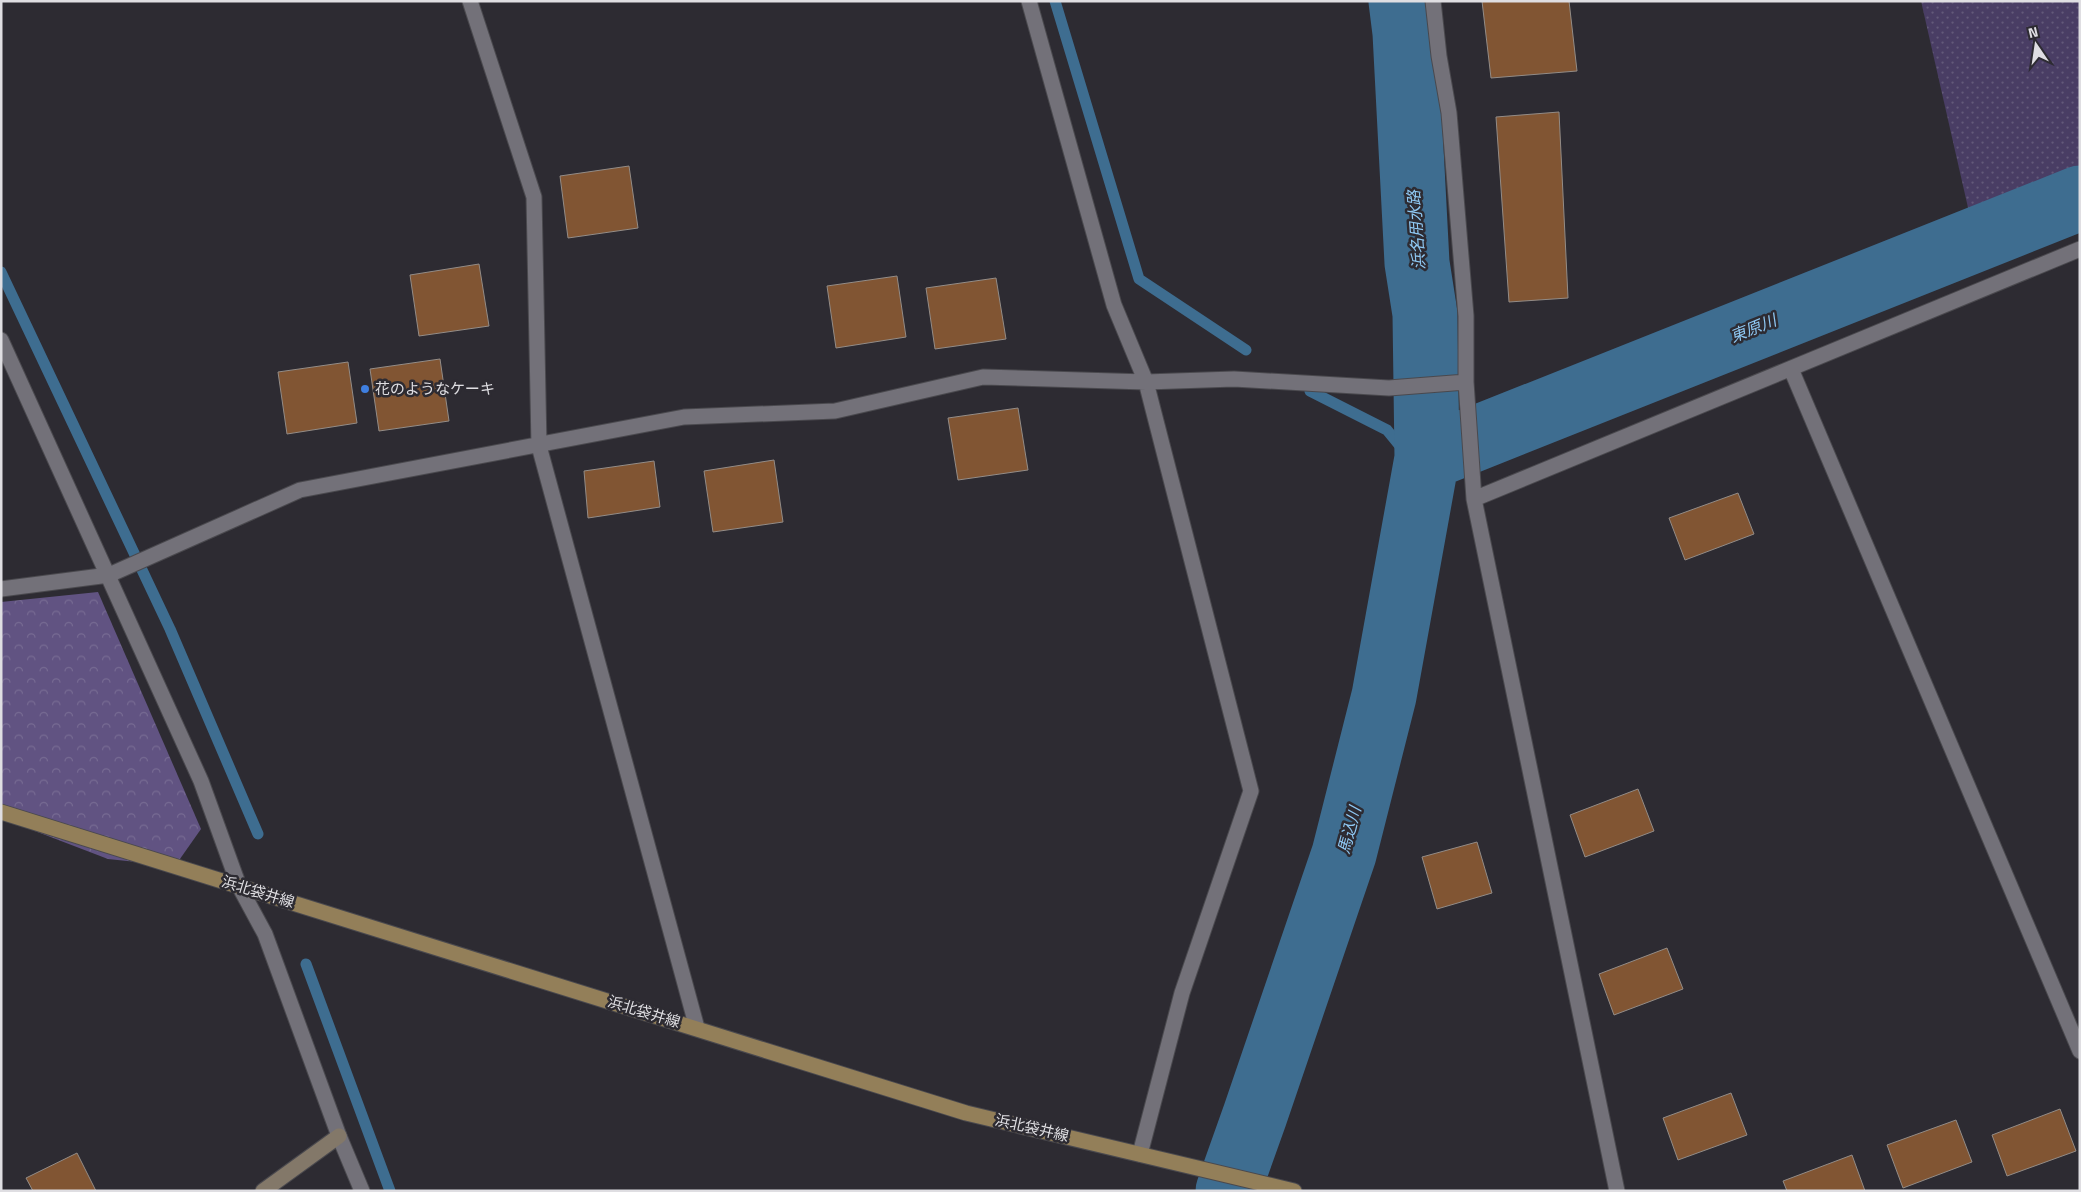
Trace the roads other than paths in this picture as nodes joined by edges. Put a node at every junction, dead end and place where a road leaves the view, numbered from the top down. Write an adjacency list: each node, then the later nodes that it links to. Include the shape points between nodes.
1 (470, 1): 9 (street, via 534,197)
2 (1029, 1): 7 (street, via 1114,305)
3 (1433, 1): 8 (street, via 1449,112 1466,316)
4 (2080, 249): 6 (street)
5 (1, 340): 11 (street)
6 (1791, 369): 10 (street); 16 (street)
7 (1146, 382): 8 (street, via 1234,379 1389,388); 9 (street, via 983,377 835,411 684,417); 18 (street, via 1251,791 1182,993)
8 (1466, 382): 10 (street)
9 (539, 446): 11 (street, via 300,490); 15 (street)
10 (1474, 499): 22 (street)
11 (109, 575): 12 (street); 14 (street, via 201,781)
12 (1, 589)
13 (1, 812): 14 (main road, 浜北袋井線)
14 (239, 886): 15 (main road, 浜北袋井線); 17 (street, via 265,934)
15 (697, 1028): 18 (main road, 浜北袋井線, via 966,1113)
16 (2080, 1051)
17 (339, 1136): 19 (street); 20 (street)
18 (1145, 1155): 21 (main road, 浜北袋井線)
19 (263, 1191)
20 (362, 1191)
21 (1294, 1191)
22 (1617, 1191)

